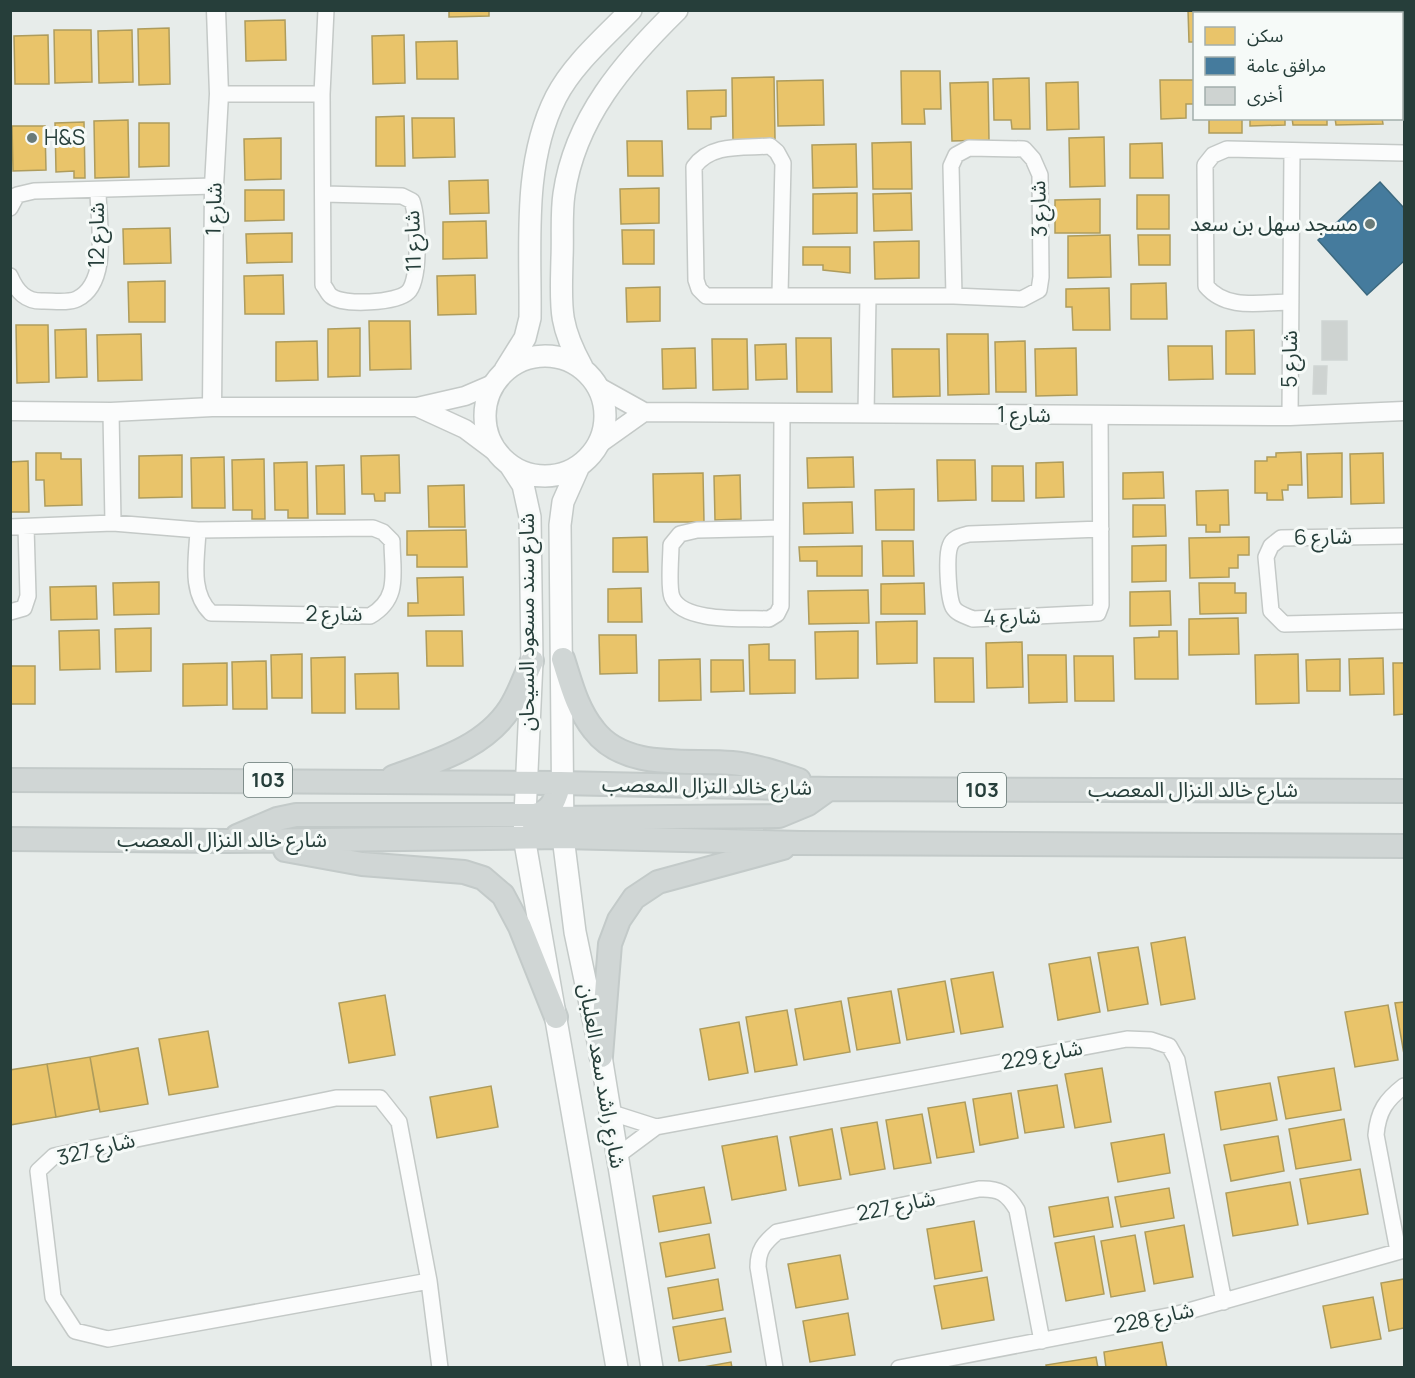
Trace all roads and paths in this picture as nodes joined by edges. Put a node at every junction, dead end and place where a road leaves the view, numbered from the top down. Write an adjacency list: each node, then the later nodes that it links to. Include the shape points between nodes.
1 (216, 10): 5 (street, شارع 1)
2 (326, 10): 6 (street, شارع 11)
3 (631, 10): 19 (main road, via 585,57 556,96 538,140 531,188 530,318 525,338)
4 (677, 10): 18 (main road, via 599,98 570,161 564,195 561,316 567,340)
5 (219, 94): 6 (street); 9 (street, شارع 1)
6 (322, 94): 11 (street, شارع 11)
7 (1292, 152): 8 (street, شارع 5); 17 (street, شارع 5); 17 (street, شارع 5, via 1227,149 1213,155 1205,165 1206,286 1214,296 1230,303)
8 (1404, 153)
9 (214, 186): 10 (street, شارع 12); 21 (street, شارع 1)
10 (98, 190): 12 (street, شارع 12, via 34,191 17,195); 13 (street, شارع 12, via 99,273 91,289 76,300 34,302 17,291)
11 (324, 194): 11 (street, شارع 11, via 402,195 412,201 416,213 415,282 408,293 393,300 345,302 331,296 324,285)
12 (10, 208)
13 (10, 276)
14 (780, 294): 14 (street, شارع 3, via 706,296 699,289 694,167 710,150 770,146 783,163); 16 (street, شارع 3)
15 (954, 296): 15 (street, شارع 3, via 951,166 956,155 969,148 1024,149 1040,175 1039,290 1022,299); 16 (street, شارع 3)
16 (868, 297): 27 (street)
17 (1291, 302): 30 (street, شارع 5)
18 (582, 367): 19 (main road, via 564,358 543,355 523,359); 20 (main road)
19 (499, 377): 22 (street, via 465,396); 32 (main road, via 486,401 484,419 488,437)
20 (599, 387): 26 (street, شارع 1); 31 (main road, via 605,405 605,425)
21 (212, 407): 22 (street); 25 (street)
22 (417, 407): 32 (street, via 465,429)
23 (10, 411): 25 (street)
24 (1404, 411): 30 (street, شارع 1)
25 (111, 412): 34 (street)
26 (644, 412): 28 (street, شارع 1); 31 (street)
27 (866, 413): 28 (street, شارع 1); 29 (street, شارع 1)
28 (782, 414): 36 (street)
29 (1100, 416): 30 (street, شارع 1); 37 (street, شارع 4)
30 (1290, 416)
31 (599, 444): 33 (main road)
32 (504, 459): 33 (main road, via 527,473 544,476 562,474); 43 (main road, شارع سند مسعود السيحان, via 523,485 530,517)
33 (579, 466): 42 (main road, شارع سند مسعود السيحان, via 563,502 560,525)
34 (113, 523): 35 (street, شارع 2); 38 (street, شارع 2)
35 (18, 527): 40 (street, شارع 2, via 28,596 24,608)
36 (781, 528): 36 (street, via 781,606 769,619 694,615 680,608 671,596 671,545 680,534)
37 (1101, 529): 37 (street, شارع 4, via 1098,613 973,619 953,607 948,580 950,546 956,538 969,534)
38 (198, 530): 38 (street, شارع 2, via 372,528 392,541 392,595 385,607 370,616 211,613 196,589)
39 (1404, 536): 41 (street, شارع 6, via 1281,538 1266,557 1271,611 1284,624)
40 (10, 612)
41 (1404, 621)
42 (563, 659): 46 (main road, شارع سند مسعود السيحان); 48 (main road, via 578,705 595,732 626,753 667,762 734,763)
43 (532, 661): 45 (main road, via 511,706 476,743); 47 (main road, شارع سند مسعود السيحان)
44 (10, 780): 45 (main road, شارع خالد النزال المعصب / 103)
45 (381, 782): 47 (main road, شارع خالد النزال المعصب / 103)
46 (560, 783): 47 (main road, شارع خالد النزال المعصب / 103); 48 (main road, شارع خالد النزال المعصب / 103); 52 (main road, via 553,806 545,813); 53 (main road, شارع راشد سعد العلبان)
47 (525, 784): 52 (main road, شارع راشد سعد العلبان)
48 (829, 789): 49 (main road, شارع خالد النزال المعصب / 103); 53 (main road, via 808,804 779,816)
49 (1365, 791): 50 (main road, شارع خالد النزال المعصب / 103); 51 (main road)
50 (1404, 791)
51 (1404, 802)
52 (524, 815): 54 (main road, شارع راشد سعد العلبان); 56 (main road, via 296,815)
53 (562, 828): 54 (main road, شارع خالد النزال المعصب); 57 (main road, شارع خالد النزال المعصب); 60 (main road, شارع راشد سعد العلبان, via 575,932)
54 (524, 837): 56 (main road, شارع خالد النزال المعصب); 59 (main road, شارع راشد سعد العلبان)
55 (10, 839): 56 (main road, شارع خالد النزال المعصب)
56 (227, 841): 59 (main road, via 362,864 464,872 483,878 502,895 520,927)
57 (800, 843): 58 (main road, شارع خالد النزال المعصب); 60 (main road, via 658,882 634,898 619,920 610,944)
58 (1404, 846)
59 (556, 1017): 70 (main road, شارع راشد سعد العلبان)
60 (601, 1056): 62 (main road, شارع راشد سعد العلبان)
61 (1404, 1086): 65 (street, via 1386,1100 1377,1118 1376,1135)
62 (609, 1112): 63 (street, شارع 229); 64 (main road, شارع راشد سعد العلبان)
63 (656, 1127): 64 (street, شارع 229); 67 (street, شارع 229, via 1127,1039 1151,1040 1169,1046 1177,1060)
64 (617, 1156): 71 (main road, شارع راشد سعد العلبان)
65 (1401, 1251): 67 (street, شارع 228)
66 (429, 1281): 66 (street, شارع 327, via 399,1122 380,1098 336,1098 54,1156 38,1171 53,1296 75,1331 108,1339); 69 (street, شارع 327)
67 (1224, 1302): 68 (street, شارع 228)
68 (1042, 1341): 72 (street, شارع 227, via 1017,1210 1009,1196 995,1188 979,1189 777,1232 764,1243 758,1252 758,1267); 73 (street, شارع 228)
69 (440, 1368)
70 (617, 1368)
71 (652, 1368)
72 (775, 1368)
73 (899, 1368)

